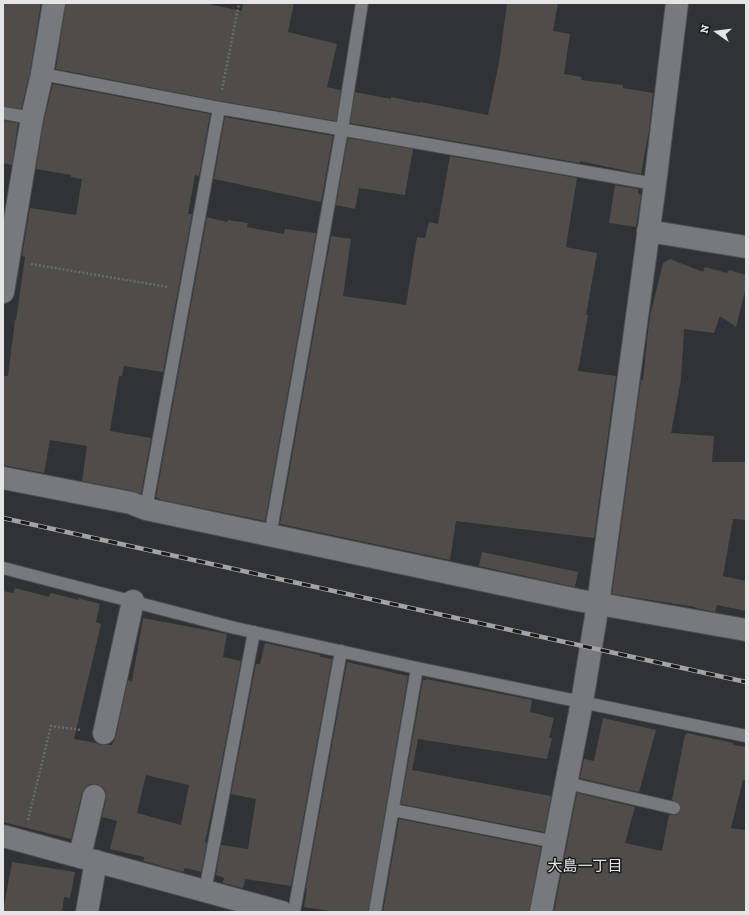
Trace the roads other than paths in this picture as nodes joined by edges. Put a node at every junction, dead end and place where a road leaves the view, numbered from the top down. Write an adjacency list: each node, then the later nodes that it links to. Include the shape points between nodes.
1 (54, 3): 4 (street)
2 (362, 3): 8 (lane)
3 (677, 3): 9 (street)
4 (42, 74): 5 (lane); 7 (street)
5 (219, 108): 8 (lane); 14 (lane)
6 (3, 113): 7 (lane)
7 (32, 118): 12 (street)
8 (342, 129): 9 (lane); 15 (lane)
9 (655, 184): 10 (street)
10 (648, 231): 11 (street); 18 (street)
11 (746, 247)
12 (3, 292)
13 (3, 478): 14 (street, via 131,503)
14 (146, 509): 15 (street)
15 (270, 536): 18 (street)
16 (3, 568): 17 (lane)
17 (133, 601): 20 (lane); 24 (street)
18 (598, 604): 19 (street); 23 (street)
19 (746, 630)
20 (254, 632): 21 (lane); 33 (lane)
21 (341, 651): 22 (lane); 36 (lane)
22 (417, 668): 23 (lane); 29 (lane)
23 (582, 702): 25 (lane); 26 (street)
24 (104, 733)
25 (746, 736)
26 (567, 783): 28 (lane); 31 (street)
27 (94, 796): 32 (street)
28 (674, 808)
29 (393, 810): 31 (lane); 37 (lane)
30 (13, 839): 32 (street)
31 (555, 842): 38 (street)
32 (88, 859): 33 (street); 34 (street)
33 (205, 891): 35 (street)
34 (87, 912)
35 (282, 912)
36 (294, 912)
37 (376, 912)
38 (541, 912)

